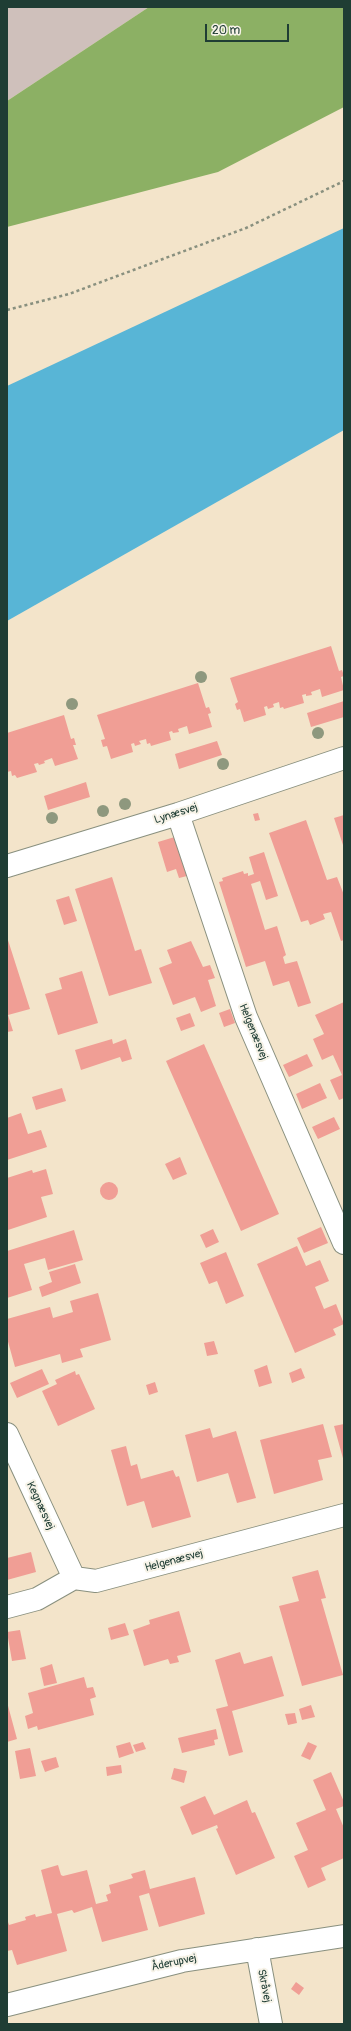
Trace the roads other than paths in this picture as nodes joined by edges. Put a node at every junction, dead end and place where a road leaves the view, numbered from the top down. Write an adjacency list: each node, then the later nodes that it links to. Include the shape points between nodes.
1 (344, 758): 2 (street, Lynæsvej)
2 (178, 814): 3 (street, Lynæsvej); 4 (street, Helgenæsvej, via 246,1017)
3 (7, 866)
4 (344, 1243)
5 (7, 1434): 7 (street, Kegnæsvej)
6 (344, 1515): 7 (street, Helgenæsvej, via 96,1582)
7 (74, 1578): 8 (street, via 37,1599)
8 (7, 1607)
9 (344, 1936): 10 (street, Åderupvej)
10 (257, 1948): 11 (street, Åderupvej, via 182,1960); 12 (street, Skråvej)
11 (7, 2005)
12 (271, 2024)

